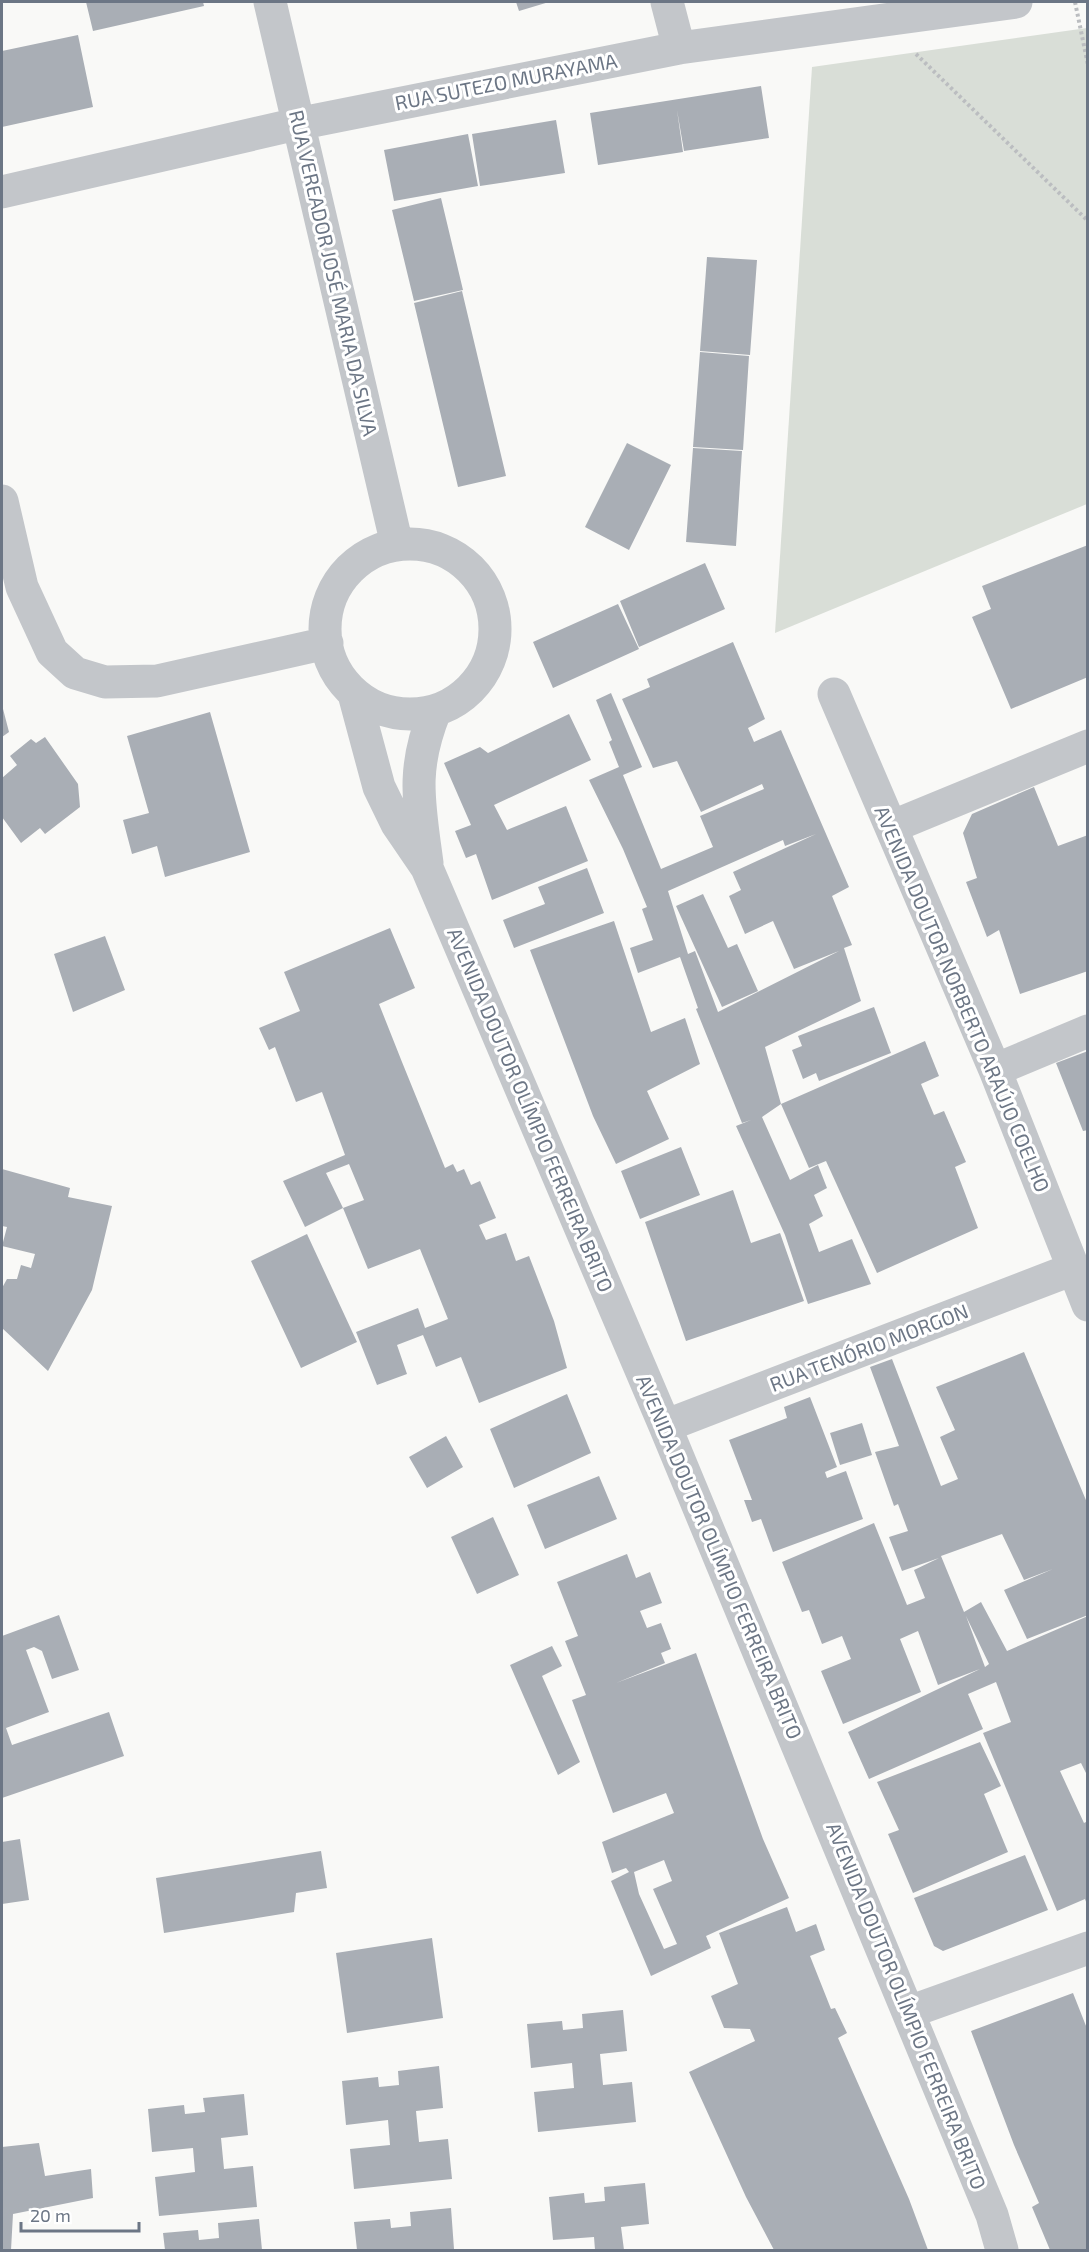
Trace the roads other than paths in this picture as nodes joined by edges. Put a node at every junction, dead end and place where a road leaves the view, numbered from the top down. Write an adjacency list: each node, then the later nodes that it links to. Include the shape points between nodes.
1 (270, 2): 5 (street, RUA VEREADOR JOSÉ MARIA DA SILVA)
2 (667, 2): 4 (street)
3 (1016, 2): 4 (street, RUA SUTEZO MURAYAMA)
4 (679, 48): 5 (street, RUA SUTEZO MURAYAMA)
5 (297, 124): 6 (street, RUA SUTEZO MURAYAMA); 8 (street, RUA VEREADOR JOSÉ MARIA DA SILVA)
6 (2, 192)
7 (2, 501): 9 (street, via 22,587 52,652 75,674 105,682 158,681)
8 (397, 545): 9 (street, via 372,553 350,569 334,591 326,616); 12 (street, via 425,546 452,555 474,573 489,597 495,624 492,653 480,678 460,699)
9 (327, 643): 10 (street, via 335,670)
10 (354, 694): 12 (street, via 378,709 397,713); 15 (street, AVENIDA DOUTOR OLÍMPIO FERREIRA BRITO, via 379,787 397,824)
11 (834, 694): 14 (street, AVENIDA DOUTOR NORBERTO ARAÚJO COELHO)
12 (435, 711): 15 (street, AVENIDA DOUTOR OLÍMPIO FERREIRA BRITO, via 420,754 418,777)
13 (1088, 746): 14 (street)
14 (891, 827): 17 (street, AVENIDA DOUTOR NORBERTO ARAÚJO COELHO)
15 (427, 868): 20 (street, AVENIDA DOUTOR OLÍMPIO FERREIRA BRITO)
16 (1088, 1031): 17 (street)
17 (995, 1070): 18 (street, AVENIDA DOUTOR NORBERTO ARAÚJO COELHO)
18 (1073, 1269): 19 (street, AVENIDA DOUTOR NORBERTO ARAÚJO COELHO); 20 (street, RUA TENÓRIO MORGON)
19 (1088, 1305)
20 (665, 1426): 22 (street, AVENIDA DOUTOR OLÍMPIO FERREIRA BRITO)
21 (1088, 1947): 22 (street)
22 (909, 2012): 23 (street, AVENIDA DOUTOR OLÍMPIO FERREIRA BRITO, via 992,2215)
23 (1002, 2250)

